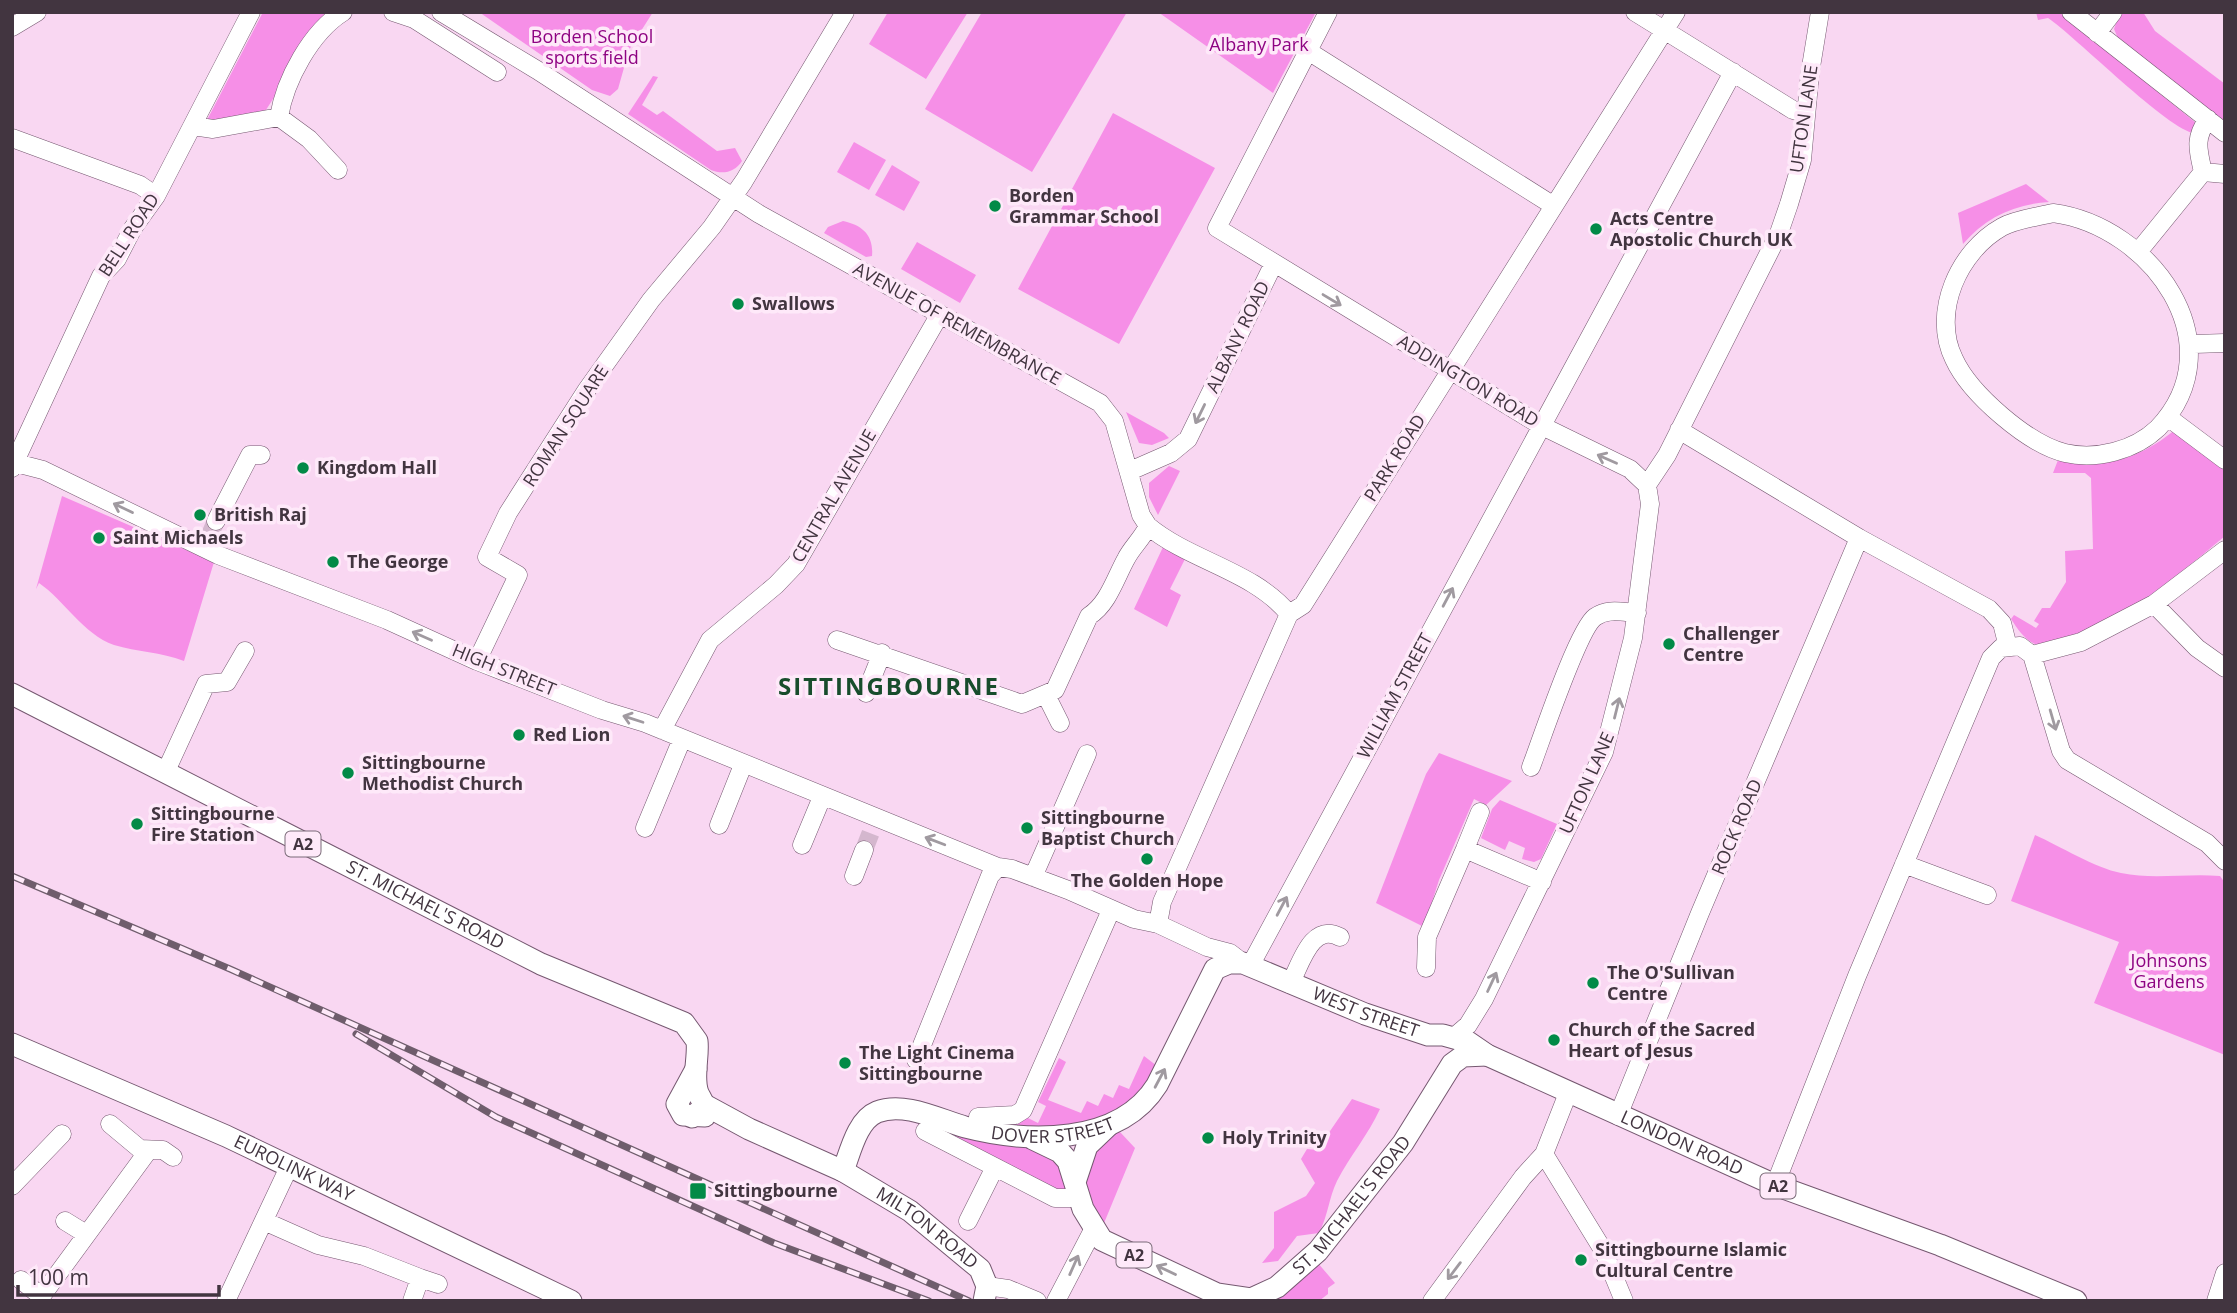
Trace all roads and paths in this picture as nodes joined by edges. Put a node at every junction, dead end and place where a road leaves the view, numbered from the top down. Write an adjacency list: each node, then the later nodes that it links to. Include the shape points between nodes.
1 (37, 12): 13 (street)
2 (251, 12): 22 (street, BELL ROAD)
3 (343, 12): 20 (street, via 332,19 286,86)
4 (393, 12): 17 (street, via 414,19)
5 (441, 12): 29 (street, AVENUE OF REMEMBRANCE)
6 (845, 12): 29 (street)
7 (1328, 12): 16 (street, ALBANY ROAD)
8 (1635, 12): 14 (street)
9 (1676, 12): 14 (street, PARK ROAD)
10 (1820, 12): 19 (street, UFTON LANE)
11 (2071, 12): 15 (street)
12 (2113, 12): 15 (street)
13 (12, 27)
14 (1665, 30): 18 (street); 30 (street, PARK ROAD)
15 (2097, 33): 21 (street)
16 (1308, 51): 30 (street); 32 (street, ALBANY ROAD, via 1217,228)
17 (497, 72)
18 (1733, 72): 19 (street); 38 (street, WILLIAM STREET)
19 (1806, 114): 39 (street, UFTON LANE, via 1802,160 1779,233)
20 (279, 117): 22 (street, via 213,129); 25 (street, via 309,139)
21 (2208, 119): 23 (street); 26 (street, via 2196,143)
22 (193, 126): 28 (street, BELL ROAD)
23 (2225, 133)
24 (12, 138): 28 (street, via 140,185)
25 (338, 170)
26 (2203, 172): 27 (street); 31 (street)
27 (2225, 174)
28 (156, 196): 42 (street, BELL ROAD, via 102,276)
29 (731, 196): 33 (street, AVENUE OF REMEMBRANCE); 57 (street, ROMAN SQUARE, via 712,228 651,300 586,391 508,513 487,557 517,575)
30 (1554, 206): 36 (street, PARK ROAD)
31 (2138, 252): 35 (street, via 2182,300); 37 (street, via 2098,224 2075,216 2053,214 2004,226 1982,241 1952,284 1949,343 1953,358 1979,394 2026,433 2062,452 2079,456 2114,453 2137,444)
32 (1273, 265): 36 (street, ADDINGTON ROAD, one-way to 36); 43 (street, ALBANY ROAD, one-way to 43, via 1188,439 1171,453)
33 (940, 314): 43 (street, AVENUE OF REMEMBRANCE, via 1100,403 1114,421); 63 (street, CENTRAL AVENUE, via 796,564 731,619 702,651)
34 (2225, 343): 35 (street)
35 (2194, 344): 37 (street, via 2189,384)
36 (1451, 370): 38 (street, ADDINGTON ROAD); 51 (street, PARK ROAD, via 1303,605)
37 (2169, 418): 41 (street)
38 (1541, 425): 44 (street, ADDINGTON ROAD, one-way to 38, via 1630,469); 87 (street, WILLIAM STREET, one-way to 38)
39 (1679, 430): 44 (street, UFTON LANE); 47 (street)
40 (261, 455): 46 (street, via 250,455)
41 (2225, 460)
42 (13, 464): 46 (street, HIGH STREET, one-way to 42)
43 (1130, 471): 45 (street, AVENUE OF REMEMBRANCE)
44 (1647, 485): 50 (street, UFTON LANE, via 1650,504)
45 (1148, 526): 51 (street, via 1260,589); 61 (street, via 1100,609 1089,616 1055,690)
46 (210, 536): 57 (street, HIGH STREET, one-way to 46)
47 (1859, 538): 53 (street, via 1989,608 2002,622); 98 (street, ROCK ROAD)
48 (2225, 550): 49 (street)
49 (2154, 604): 56 (street, via 2081,642); 58 (street, via 2197,648)
50 (1637, 613): 67 (street, via 1609,611 1593,618); 81 (street, UFTON LANE, one-way to 50, via 1604,752)
51 (1289, 614): 84 (street, PARK ROAD, via 1162,902)
52 (837, 639): 55 (street)
53 (2008, 647): 56 (street, via 2020,646); 77 (street, via 2001,648 1988,665)
54 (245, 652): 68 (street, via 227,682 206,684)
55 (882, 653): 59 (street); 61 (street, via 1022,704)
56 (2032, 655): 76 (street, one-way to 76, via 2060,751 2067,760 2207,843)
57 (477, 661): 63 (street, HIGH STREET, one-way to 57)
58 (2225, 668)
59 (866, 693)
60 (12, 694): 68 (main road, ST. MICHAEL'S ROAD / A2)
61 (1046, 695): 62 (street)
62 (1060, 723)
63 (662, 730): 64 (street, HIGH STREET)
64 (682, 739): 66 (street, HIGH STREET); 72 (street)
65 (1087, 754): 80 (street)
66 (744, 765): 69 (street, HIGH STREET); 71 (street)
67 (1531, 767)
68 (166, 772): 107 (main road, ST. MICHAEL'S ROAD / A2, via 541,964 684,1023 697,1041 699,1104)
69 (822, 797): 73 (street); 78 (street, HIGH STREET, one-way to 69, via 874,825)
70 (1480, 812): 74 (street)
71 (719, 825)
72 (646, 828)
73 (802, 845)
74 (1465, 849): 81 (street); 88 (street, via 1427,937)
75 (864, 850): 79 (street)
76 (2225, 861)
77 (1904, 864): 82 (street); 113 (street)
78 (998, 867): 80 (street, WEST STREET); 95 (street, via 990,876)
79 (854, 876)
80 (1034, 877): 83 (street, WEST STREET)
81 (1542, 882): 92 (street, UFTON LANE, one-way to 81, via 1468,1025 1484,999)
82 (1986, 895)
83 (1111, 910): 84 (street, WEST STREET); 99 (street, via 1023,1110 1015,1115)
84 (1158, 924): 86 (street, WEST STREET)
85 (1340, 937): 90 (street, via 1331,932 1319,934)
86 (1207, 947): 87 (street, WEST STREET, via 1230,953); 89 (street)
87 (1246, 964): 89 (main road, via 1229,963); 90 (main road, WEST STREET / A2)
88 (1426, 968)
89 (1215, 969): 100 (main road, DOVER STREET, one-way to 89, via 1148,1100)
90 (1290, 984): 91 (main road, WEST STREET / A2)
91 (1428, 1035): 92 (main road, WEST STREET / A2); 96 (main road, via 1439,1047)
92 (1454, 1037): 94 (main road, WEST STREET / A2, via 1476,1045)
93 (12, 1044): 110 (main road, EUROLINK WAY)
94 (1487, 1055): 96 (main road, ST. MICHAEL'S ROAD / A2, via 1460,1057); 97 (main road, LONDON ROAD / A2)
95 (916, 1060)
96 (1444, 1074): 119 (main road, ST. MICHAEL'S ROAD / A2, one-way to 119, via 1403,1143 1345,1219 1310,1259 1266,1295 1228,1298 1102,1240)
97 (1568, 1093): 98 (main road, LONDON ROAD / A2); 108 (street)
98 (1618, 1116): 113 (main road, LONDON ROAD / A2)
99 (978, 1117)
100 (1111, 1123): 104 (main road, DOVER STREET, via 1072,1134); 115 (main road, via 1087,1146)
101 (110, 1124): 106 (street)
102 (925, 1131): 111 (street)
103 (62, 1134): 114 (street)
104 (1031, 1138): 105 (main road, DOVER STREET, via 888,1110 866,1119); 115 (main road, via 1060,1152)
105 (853, 1144): 107 (main road); 112 (main road, DOVER STREET)
106 (148, 1151): 109 (street, via 163,1150); 120 (street)
107 (804, 1154): 112 (main road, ST. MICHAEL'S ROAD / A2)
108 (1544, 1154): 132 (street, one-way to 132); 133 (street, via 1602,1250)
109 (173, 1157)
110 (289, 1167): 117 (street); 129 (main road, EUROLINK WAY)
111 (995, 1167): 115 (street, via 1055,1198); 118 (street)
112 (843, 1171): 125 (main road, MILTON ROAD, via 904,1206 944,1236 981,1269)
113 (1775, 1185): 134 (main road, LONDON ROAD / A2)
114 (12, 1186)
115 (1077, 1188): 119 (main road)
116 (65, 1221): 120 (street)
117 (264, 1221): 122 (street, via 318,1245 364,1256); 127 (street)
118 (968, 1221)
119 (1093, 1230): 131 (street, one-way to 119)
120 (86, 1234): 126 (street)
121 (2225, 1273): 135 (street)
122 (420, 1278): 124 (street); 128 (street)
123 (21, 1280): 126 (street)
124 (438, 1284)
125 (986, 1293): 130 (street, via 1008,1289)
126 (39, 1298)
127 (226, 1301)
128 (412, 1301)
129 (571, 1301)
130 (1037, 1301)
131 (1056, 1301)
132 (1432, 1301)
133 (1624, 1301)
134 (2076, 1301)
135 (2216, 1301)

